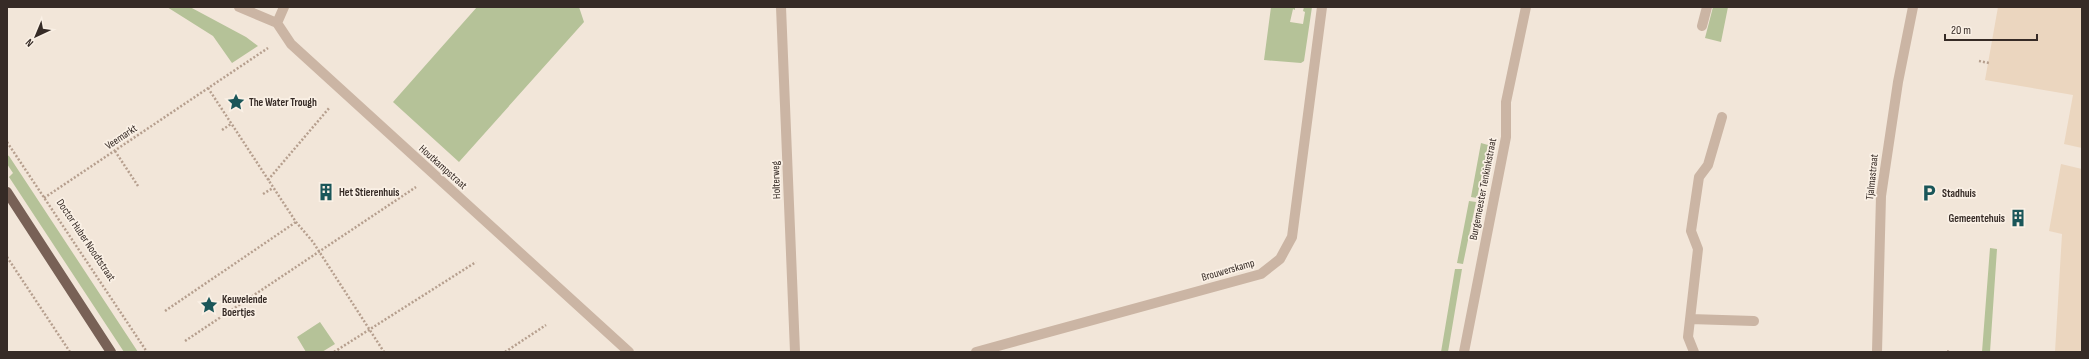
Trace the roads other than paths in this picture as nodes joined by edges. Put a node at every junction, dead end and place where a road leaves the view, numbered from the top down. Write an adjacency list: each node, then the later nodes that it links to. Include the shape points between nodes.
1 (239, 7): 8 (street)
2 (284, 7): 8 (street)
3 (781, 7): 16 (street, Holterweg)
4 (1322, 7): 17 (street, Brouwerskamp, via 1292,237 1280,259 1261,274)
5 (1526, 7): 18 (street, Burgemeester Tenkinkstraat, via 1506,102 1506,137)
6 (1707, 7): 9 (street)
7 (1913, 7): 20 (street, Tjalmastraat, via 1898,82 1881,196)
8 (277, 23): 15 (street, Houtkampstraat, via 291,44)
9 (1702, 26)
10 (1722, 117): 12 (street, via 1708,165 1699,177 1691,231 1698,248)
11 (7, 192): 14 (main road)
12 (1690, 319): 13 (street); 19 (street, via 1688,337)
13 (1754, 321)
14 (111, 352)
15 (629, 352)
16 (795, 352)
17 (976, 352)
18 (1464, 352)
19 (1694, 352)
20 (1877, 352)

